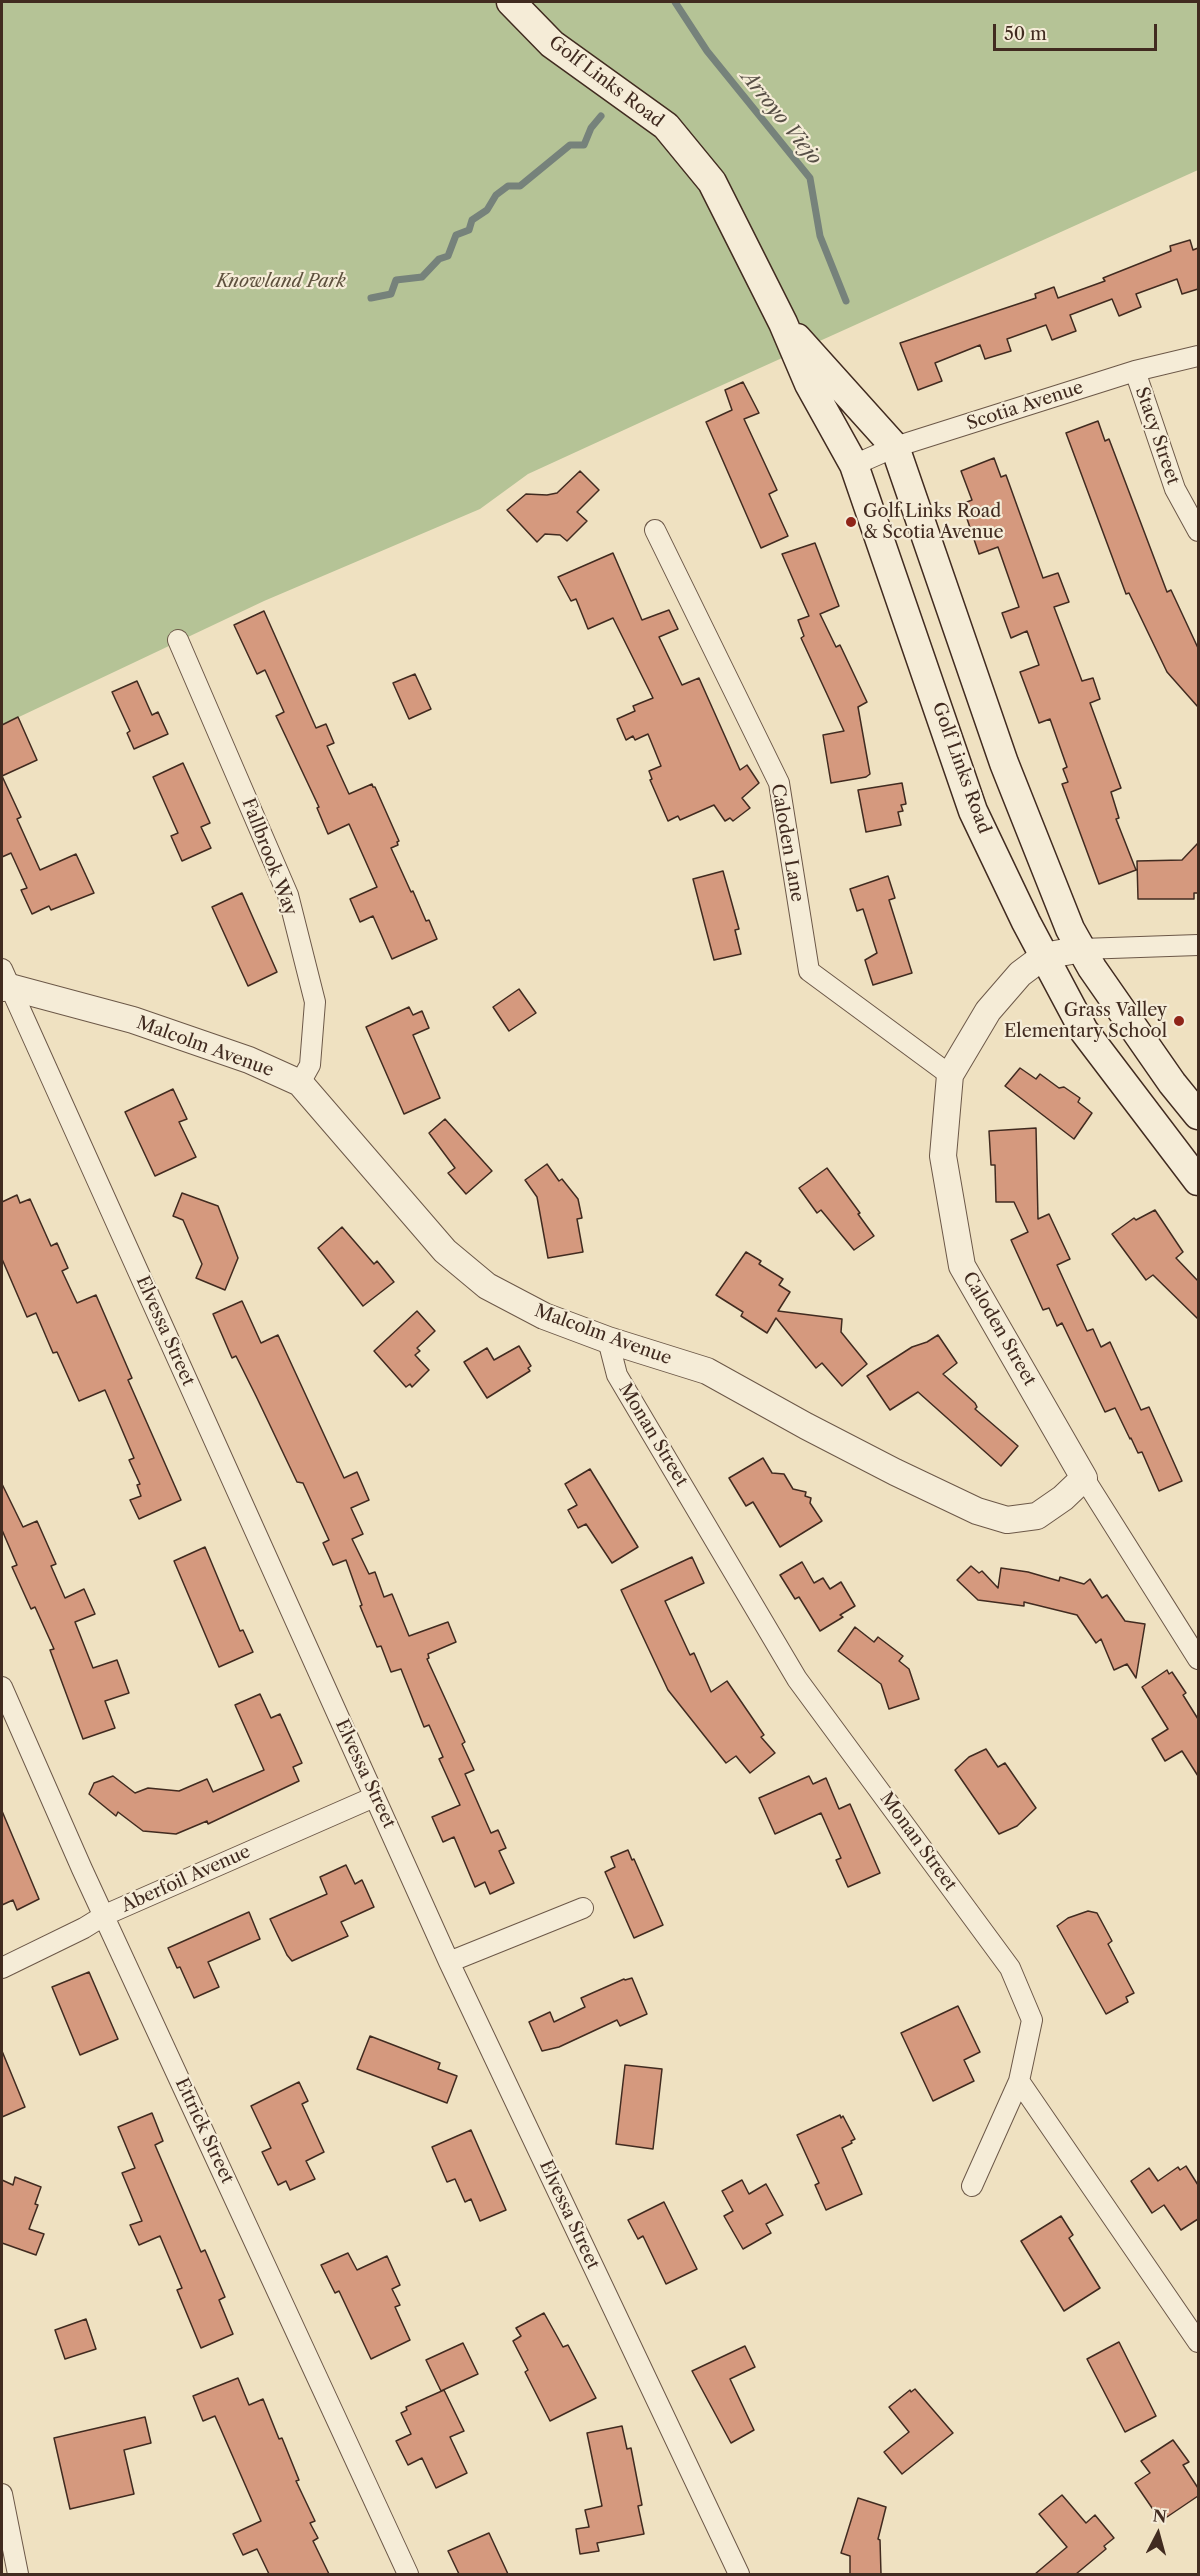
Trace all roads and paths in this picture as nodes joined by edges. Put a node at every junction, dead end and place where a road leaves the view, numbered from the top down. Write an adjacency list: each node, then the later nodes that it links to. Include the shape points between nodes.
1 (511, 2): 2 (main road, Golf Links Road, via 552,44 666,126 712,182)
2 (783, 323): 5 (main road, Golf Links Road); 6 (main road, Golf Links Road, via 809,384)
3 (1198, 356): 4 (street, Scotia Avenue)
4 (1135, 371): 5 (street, Scotia Avenue); 8 (street, Stacy Street, via 1175,489)
5 (895, 447): 6 (street, Scotia Avenue); 11 (main road, Golf Links Road, via 1004,763 1066,920)
6 (854, 465): 12 (main road, Golf Links Road, via 973,811)
7 (655, 530): 14 (street, Caloden Lane, via 779,783 808,971)
8 (1198, 531)
9 (178, 640): 15 (street, Fallbrook Way, via 288,896 315,1002 310,1065)
10 (1198, 945): 11 (street)
11 (1082, 949): 12 (street, Caloden Street); 16 (main road, Golf Links Road)
12 (1044, 956): 14 (street, Caloden Street, via 1020,974 988,1011); 17 (main road, Golf Links Road, via 1084,1031)
13 (4, 981): 15 (street, Malcolm Avenue, via 133,1020 249,1060); 22 (street, Elvessa Street)
14 (950, 1075): 19 (street, Caloden Street, via 943,1156 962,1266)
15 (300, 1083): 18 (street, Malcolm Avenue, via 445,1251 487,1286 544,1316)
16 (1198, 1115)
17 (1198, 1181)
18 (608, 1340): 19 (street, Malcolm Avenue, via 707,1371 895,1472 977,1511 1007,1520 1037,1516); 27 (street, Monan Street, via 616,1375 797,1679 1010,1968 1032,2020)
19 (1084, 1478): 20 (street, Caloden Street)
20 (1198, 1659)
21 (2, 1687): 24 (street, Ettrick Street)
22 (374, 1797): 24 (street, Aberfoil Avenue); 25 (street, Elvessa Street)
23 (583, 1908): 25 (street)
24 (105, 1915): 26 (street, Aberfoil Avenue); 32 (street, Ettrick Street)
25 (449, 1962): 33 (street, Elvessa Street)
26 (2, 1968)
27 (1019, 2081): 28 (street, Monan Street); 29 (street)
28 (972, 2186)
29 (1198, 2342)
30 (2, 2494): 31 (street)
31 (18, 2574)
32 (408, 2574)
33 (738, 2574)

